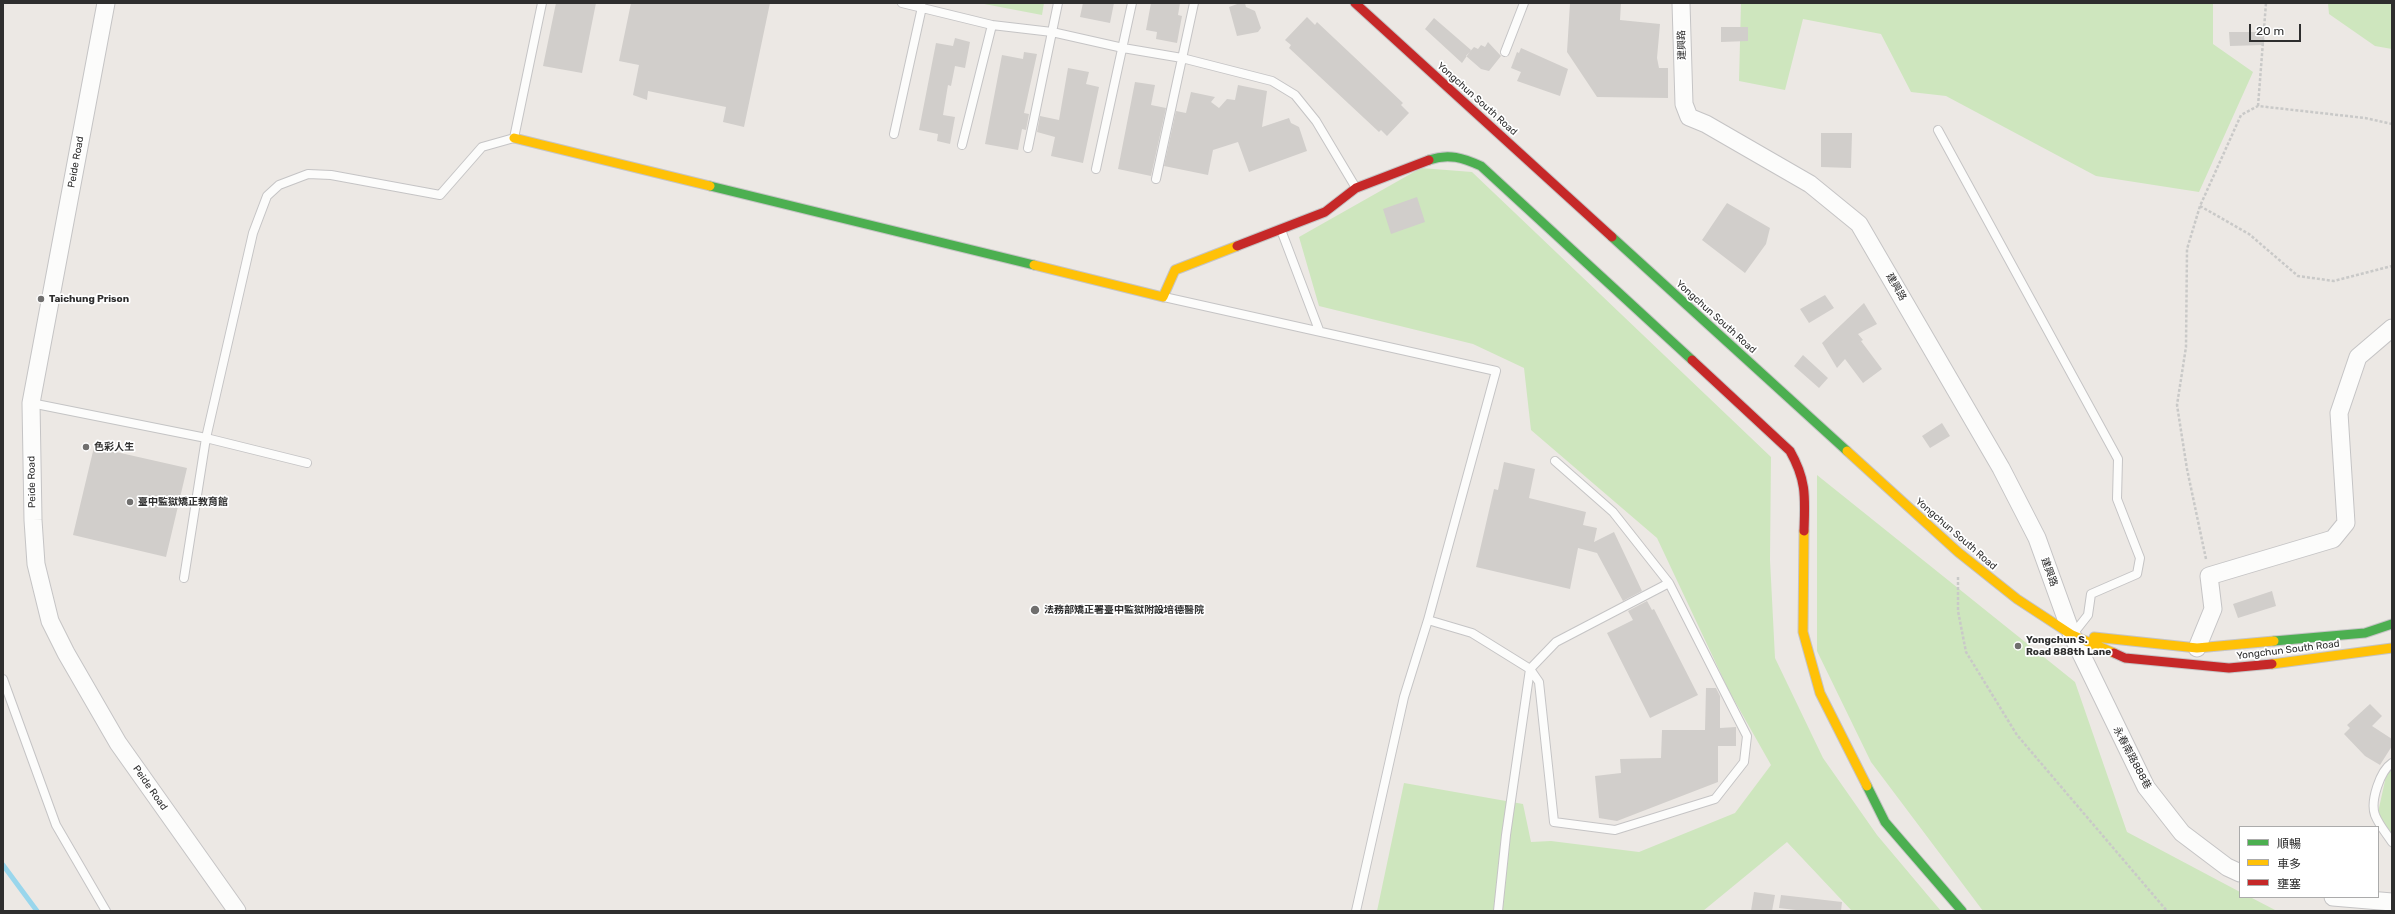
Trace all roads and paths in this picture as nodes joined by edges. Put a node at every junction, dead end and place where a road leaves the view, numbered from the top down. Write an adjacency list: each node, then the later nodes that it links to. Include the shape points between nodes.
1 (106, 3): 33 (street, Peide Road)
2 (542, 3): 21 (lane)
3 (902, 3): 11 (lane)
4 (1058, 3): 13 (lane)
5 (1132, 3): 14 (lane)
6 (1194, 3): 16 (lane)
7 (1355, 3): 37 (street, Yongchun South Road)
8 (1524, 3): 15 (lane)
9 (1681, 3): 43 (street, 建興路, via 1684,104 1689,117 1706,124 1810,184 1859,224 2001,468 2037,538)
10 (2266, 3): 17 (path)
11 (922, 7): 12 (lane); 20 (lane)
12 (992, 25): 13 (lane); 22 (lane)
13 (1052, 32): 14 (lane); 23 (lane)
14 (1123, 48): 16 (lane); 24 (lane)
15 (1505, 52)
16 (1182, 58): 25 (lane); 26 (lane, via 1272,81 1295,95 1316,121)
17 (2258, 106): 18 (path, via 2365,118); 27 (path, via 2240,115)
18 (2392, 124)
19 (1938, 130): 43 (lane, via 2118,459 2117,499 2140,558 2137,574 2091,594 2088,615)
20 (894, 134)
21 (514, 138): 30 (street); 34 (lane, via 482,147 440,194 331,175 308,174 279,185 267,196 253,233)
22 (962, 145)
23 (1028, 148)
24 (1096, 169)
25 (1156, 179)
26 (1356, 188): 28 (street, via 1325,212); 57 (street, via 1441,156 1459,157 1481,166 1790,451 1800,470 1805,495 1804,632 1820,693 1885,822)
27 (2200, 206): 29 (path, via 2250,234 2298,276 2334,281); 38 (path, via 2187,249 2186,347 2177,405)
28 (1281, 229): 30 (street, via 1175,270); 32 (lane)
29 (2392, 266)
30 (1163, 297): 32 (lane)
31 (2392, 328): 38 (street, via 2358,357 2339,413 2346,523 2332,539)
32 (1319, 330): 41 (lane, via 1496,371)
33 (32, 403): 34 (lane); 54 (street, Peide Road, via 36,564 50,621 118,743)
34 (206, 438): 36 (lane); 39 (lane)
35 (1556, 461): 40 (lane, via 1613,512)
36 (307, 464)
37 (1958, 552): 43 (street, Yongchun South Road, via 2017,600); 58 (path, via 1958,611 1966,652 2018,735)
38 (2209, 576): 44 (street, via 2213,609)
39 (184, 578)
40 (1669, 583): 46 (lane, via 1556,642); 46 (lane, via 1747,736 1744,762 1715,799 1615,830 1554,822 1539,682)
41 (1428, 620): 46 (lane, via 1472,633); 55 (lane, via 1404,697)
42 (2392, 624): 44 (street, Yongchun South Road, via 2365,632)
43 (2072, 635): 44 (street, Yongchun South Road); 45 (street, Yongchun South Road, via 2125,658 2229,668); 50 (street, 永春南路888巷, via 2146,787 2182,833 2227,867)
44 (2198, 648)
45 (2392, 648)
46 (1530, 669): 56 (lane, via 1506,835)
47 (3, 679): 53 (lane, via 56,825)
48 (2392, 763): 49 (lane, via 2381,779 2374,798 2374,814)
49 (2392, 842)
50 (2239, 873)
51 (2345, 898): 52 (street)
52 (2392, 902)
53 (106, 911)
54 (237, 911)
55 (1356, 911)
56 (1498, 911)
57 (1962, 911)
58 (2168, 911)

